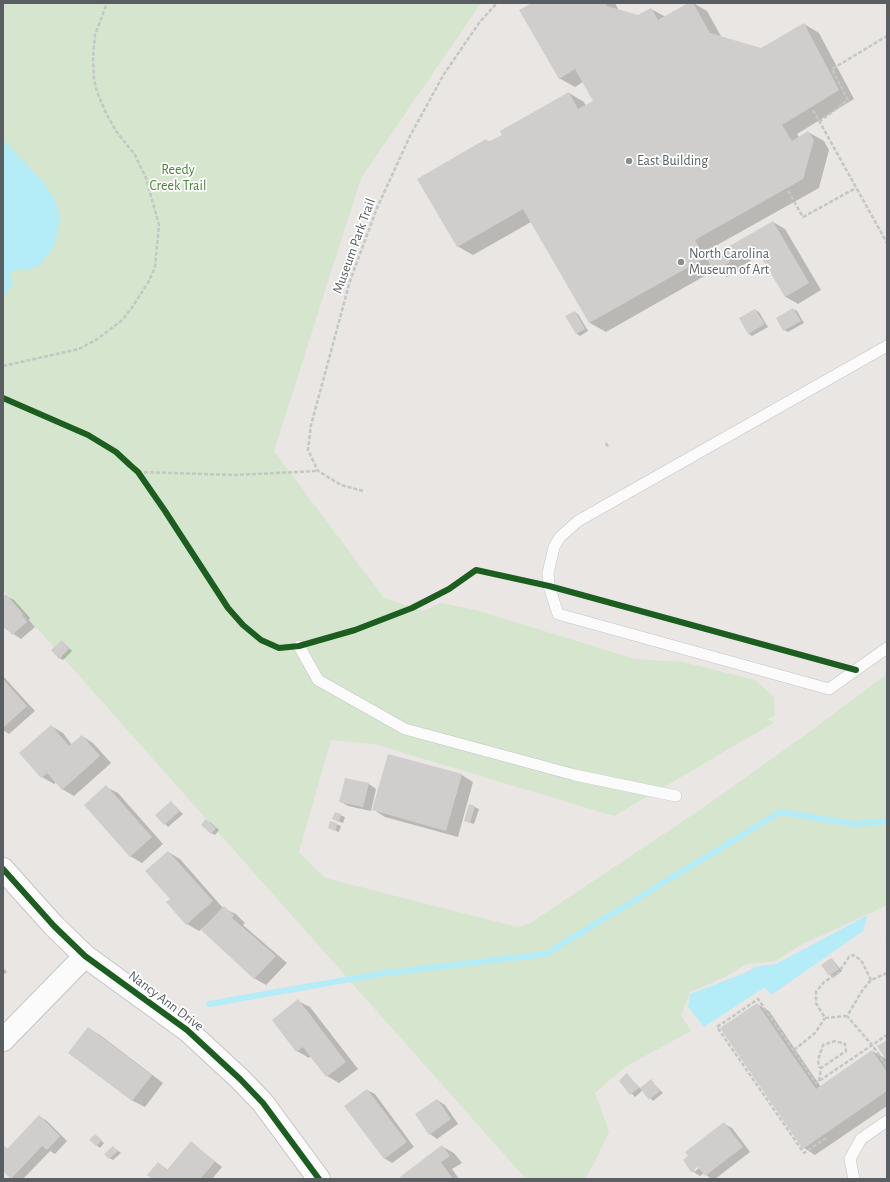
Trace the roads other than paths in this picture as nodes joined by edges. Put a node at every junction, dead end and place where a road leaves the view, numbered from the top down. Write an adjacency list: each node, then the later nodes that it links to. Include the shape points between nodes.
1 (887, 346): 3 (lane, via 578,521 560,537 554,547 548,572 549,586 558,614 829,689)
2 (299, 646): 4 (lane, via 318,680 405,730 575,775)
3 (887, 648)
4 (676, 796)
5 (3, 869): 6 (street, Nancy Ann Drive)
6 (85, 956): 7 (street); 9 (street, Nancy Ann Drive, via 187,1030 215,1056 262,1103)
7 (3, 1040)
8 (887, 1121): 10 (lane, via 861,1139 857,1145 850,1159)
9 (310, 1175)
10 (854, 1179)

